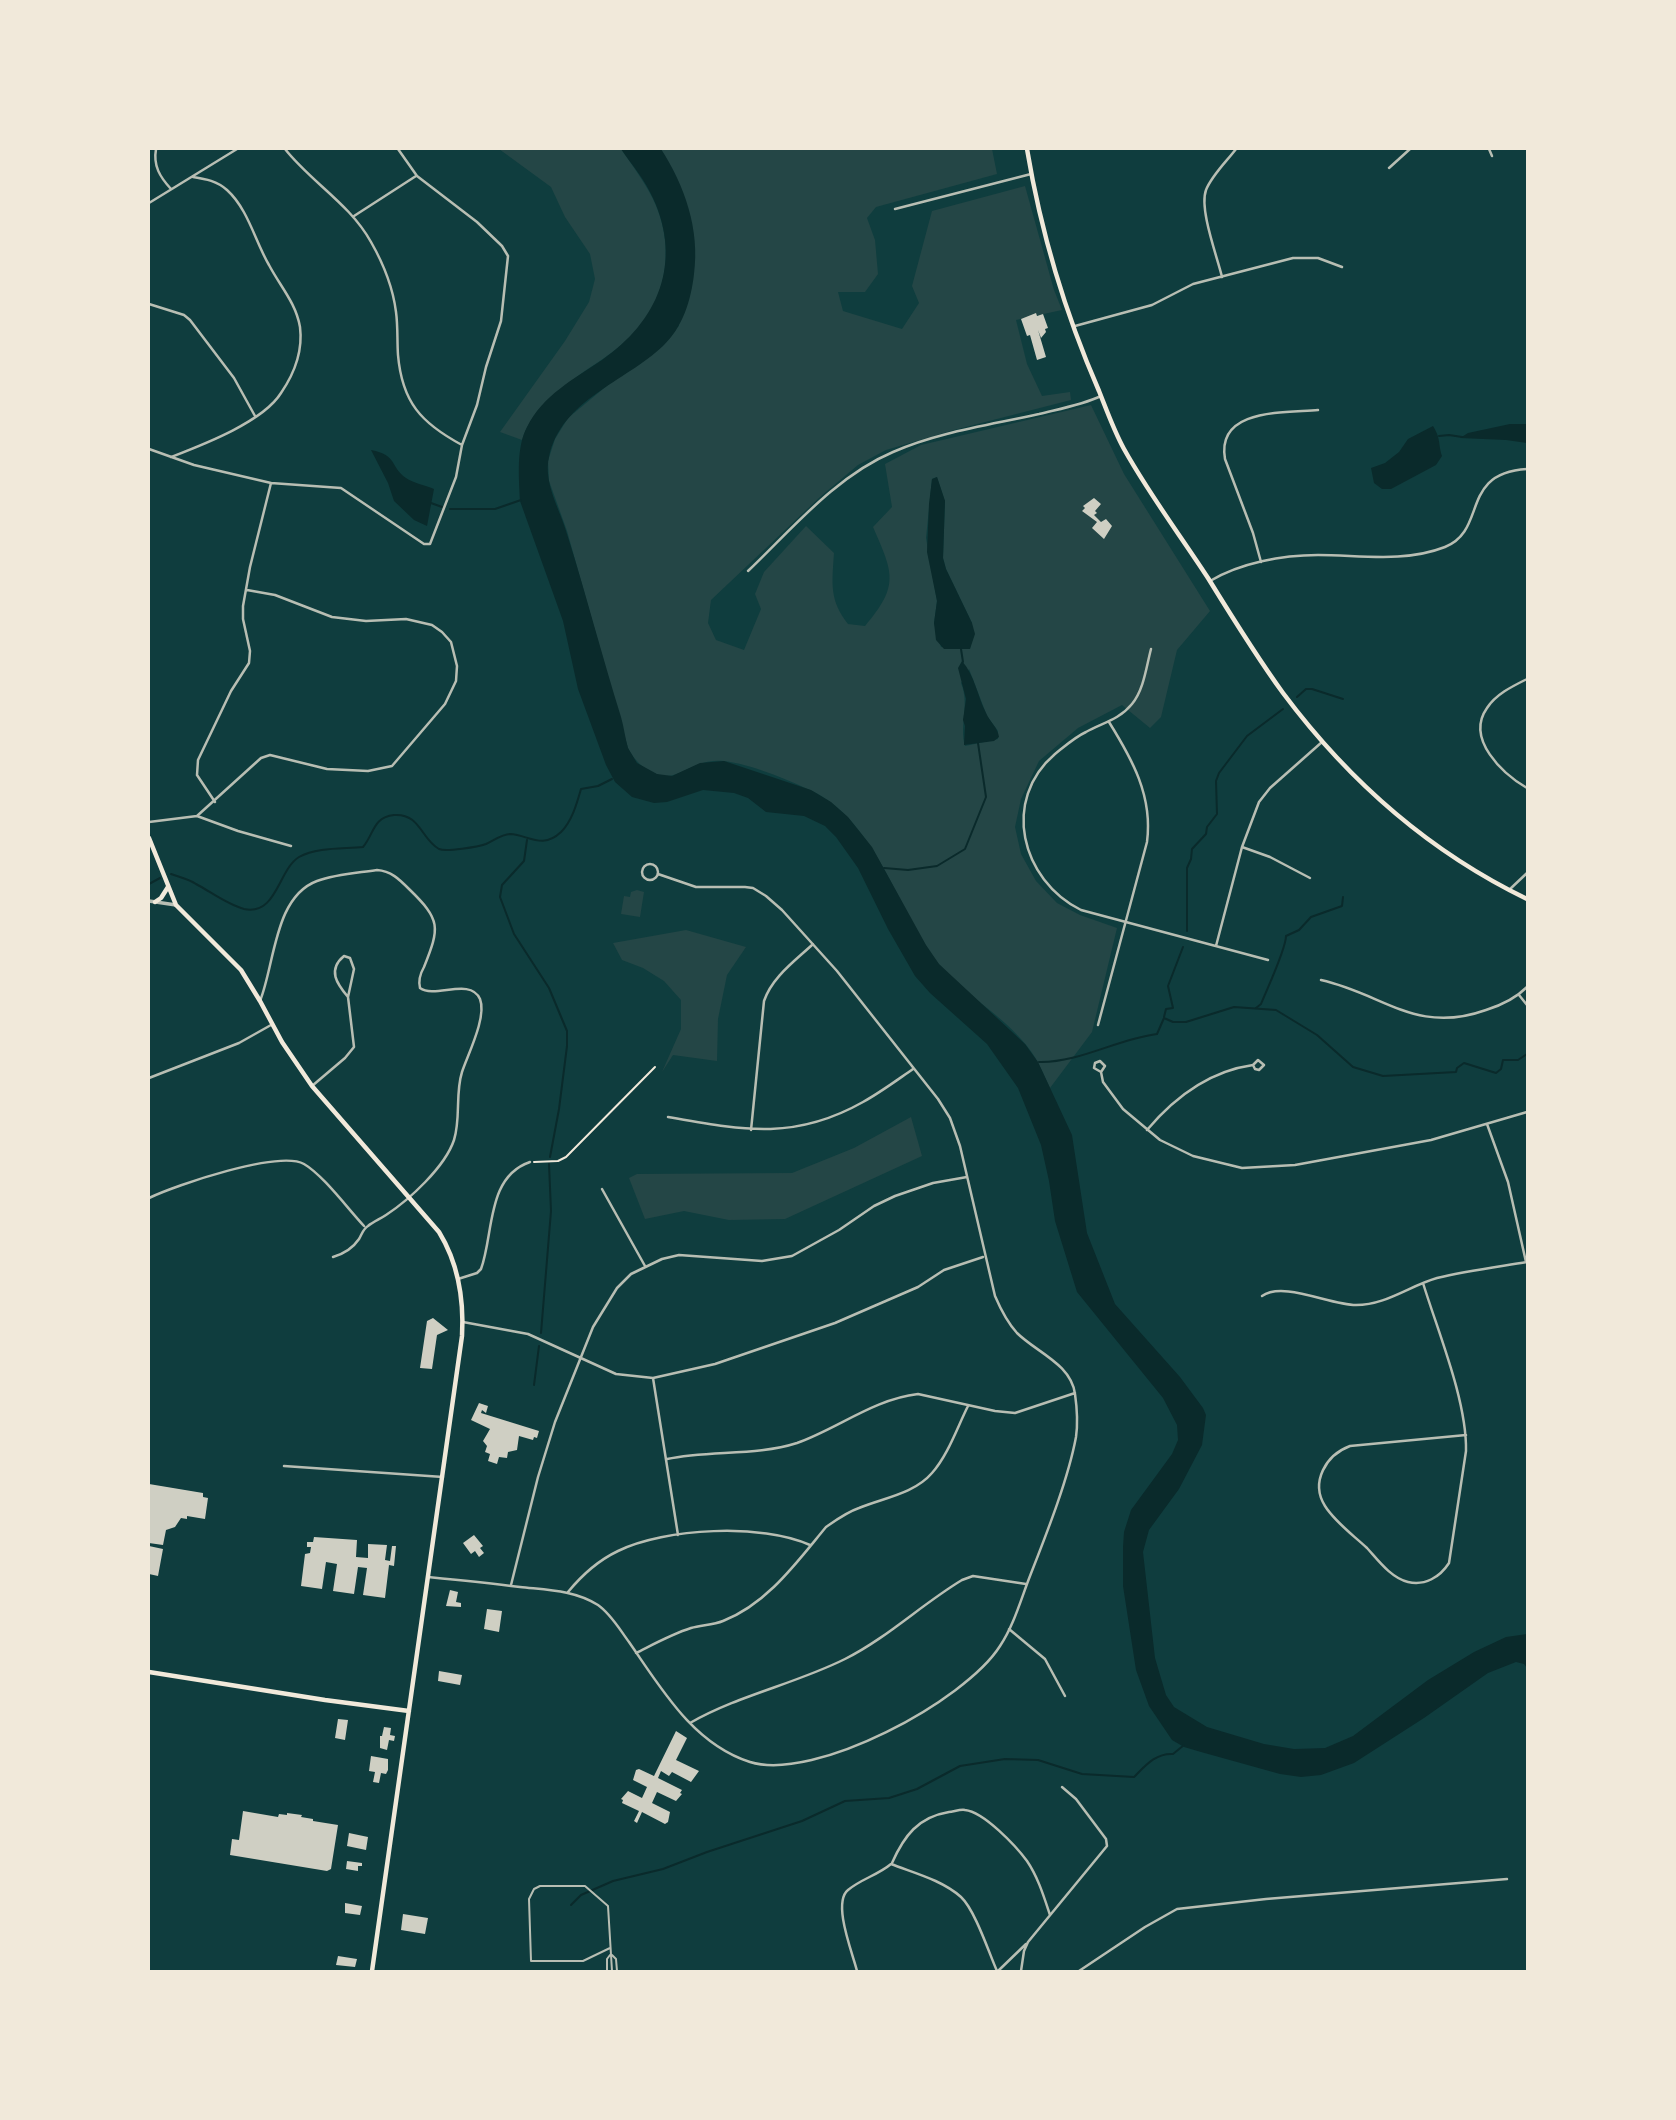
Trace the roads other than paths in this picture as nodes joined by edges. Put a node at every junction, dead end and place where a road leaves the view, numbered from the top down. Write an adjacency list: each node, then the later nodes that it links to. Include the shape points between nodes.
1 (156, 149): 14 (street, via 159,176)
2 (237, 149): 13 (street)
3 (285, 149): 17 (street)
4 (398, 149): 12 (street)
5 (1027, 149): 11 (main road)
6 (1236, 149): 19 (street, via 1205,196)
7 (1410, 149): 10 (street)
8 (1489, 149): 9 (street)
9 (1492, 156)
10 (1389, 168)
11 (1031, 174): 16 (street); 21 (main road, via 1049,255)
12 (417, 176): 17 (street); 25 (street, via 477,222 508,256 501,321)
13 (193, 177): 14 (street); 24 (street, via 217,183 237,200 300,326 299,351 290,379 279,397)
14 (171, 190): 15 (street)
15 (149, 202)
16 (895, 209)
17 (354, 216): 25 (street, via 390,284 405,393 432,427)
18 (1342, 267): 19 (street, via 1299,257)
19 (1222, 277): 21 (street, via 1188,286 1152,305)
20 (149, 304): 24 (street, via 190,320 234,378)
21 (1072, 327): 22 (main road)
22 (1101, 396): 31 (street, via 890,453 840,485); 32 (main road, via 1144,482)
23 (1318, 410): 30 (street, via 1246,419 1227,436 1225,459)
24 (255, 416): 27 (street, via 229,433)
25 (462, 445): 29 (street, via 456,477 429,544 341,488)
26 (149, 449): 27 (street)
27 (171, 457): 29 (street)
28 (1527, 469): 30 (street, via 1501,473 1489,482 1461,536 1445,547 1403,556 1308,555)
29 (271, 483): 33 (street)
30 (1261, 563): 32 (street)
31 (748, 571)
32 (1210, 581): 37 (main road, via 1276,683)
33 (247, 590): 39 (street, via 243,619 249,663 198,760 197,775); 39 (street, via 275,595 332,617 406,619 432,625 451,642 457,679 445,704 392,766 368,771 327,769 270,755 261,758)
34 (1151, 649): 36 (street, via 1138,695 1124,713)
35 (1527, 678): 38 (street, via 1490,704 1483,714 1482,729 1497,766)
36 (1109, 722): 53 (street, via 1131,761 1149,811 1147,842); 53 (street, via 1082,734 1042,768 1026,802 1024,834 1032,862 1060,897 1081,910)
37 (1322, 742): 44 (street, via 1263,795); 49 (main road, via 1423,836)
38 (1527, 788)
39 (215, 802): 40 (street)
40 (197, 816): 41 (street); 43 (street)
41 (149, 822)
42 (149, 838): 48 (main road)
43 (291, 846)
44 (1242, 848): 47 (street); 55 (street)
45 (1527, 873): 49 (street)
46 (658, 874): 46 (street, via 653,864 643,869 647,878); 54 (street, via 696,887 753,888 782,910)
47 (1310, 878)
48 (168, 887): 51 (main road); 52 (main road)
49 (1508, 890): 50 (main road)
50 (1527, 899)
51 (152, 902): 52 (street)
52 (176, 905): 61 (main road, via 241,970)
53 (1126, 922): 55 (street); 64 (street)
54 (813, 944): 66 (street); 73 (street, via 767,992)
55 (1216, 947): 56 (street)
56 (1268, 960)
57 (1321, 980): 59 (street, via 1349,987 1407,1014 1429,1018 1471,1015)
58 (1527, 987): 59 (street)
59 (1519, 995): 62 (street)
60 (348, 997): 60 (street, via 354,970 350,958 344,956 334,972); 69 (street, via 354,1048)
61 (260, 1001): 63 (main road); 78 (street, via 287,909 315,882 386,870 421,901 436,930 418,982 420,988 429,992 467,990 480,999 481,1011 458,1085 453,1142 444,1161)
62 (1527, 1005)
63 (273, 1024): 68 (street, via 239,1043); 69 (main road)
64 (1098, 1025)
65 (1253, 1065): 74 (street, via 1230,1069 1198,1085)
66 (913, 1069): 73 (street, via 830,1118 791,1128); 76 (street, via 950,1118)
67 (1101, 1072): 74 (street, via 1115,1098)
68 (149, 1078)
69 (312, 1086): 78 (main road)
70 (1527, 1112): 72 (street)
71 (668, 1117): 73 (street)
72 (1488, 1124): 74 (street, via 1411,1144 1253,1168 1182,1152); 83 (street)
73 (751, 1130)
74 (1147, 1130)
75 (530, 1162): 85 (street, via 513,1172 497,1198 481,1269)
76 (967, 1177): 82 (street); 84 (street, via 895,1196 792,1256 762,1261 679,1255)
77 (603, 1189): 84 (street)
78 (410, 1197): 80 (street); 85 (main road, via 445,1241)
79 (149, 1198): 80 (street, via 169,1188 285,1159 312,1169)
80 (365, 1227): 81 (street, via 358,1241)
81 (333, 1257)
82 (985, 1257): 90 (street, via 944,1270 918,1287 835,1323 715,1364); 91 (street, via 1005,1319 1066,1373)
83 (1527, 1262): 86 (street)
84 (645, 1266): 89 (street, via 617,1288)
85 (457, 1279): 88 (main road)
86 (1423, 1283): 87 (street, via 1361,1305 1281,1290); 93 (street)
87 (1262, 1296)
88 (463, 1322): 89 (street, via 528,1334); 96 (main road)
89 (581, 1356): 90 (street, via 616,1374); 101 (street, via 541,1468)
90 (653, 1378): 94 (street)
91 (1075, 1393): 92 (street, via 1015,1413); 100 (street, via 1076,1437)
92 (968, 1406): 94 (street, via 908,1395 796,1443); 98 (street, via 938,1466 924,1482 836,1520)
93 (1466, 1435): 93 (street, via 1448,1563 1433,1579 1405,1581 1329,1511 1320,1492 1322,1471 1334,1454 1350,1446)
94 (667, 1459): 97 (street)
95 (284, 1466): 96 (street)
96 (443, 1477): 99 (main road)
97 (678, 1535): 98 (street, via 748,1531); 102 (street, via 616,1551)
98 (810, 1545): 104 (street, via 759,1601 722,1622 690,1628)
99 (428, 1577): 101 (street); 107 (main road)
100 (1027, 1584): 103 (street); 108 (street, via 973,1576 962,1580 848,1658)
101 (511, 1586): 102 (street)
102 (568, 1592): 104 (street, via 600,1606)
103 (1009, 1629): 106 (street, via 1045,1659); 108 (street, via 989,1661 941,1700 880,1734 814,1760 787,1765 752,1763 721,1748)
104 (636, 1653): 108 (street)
105 (149, 1672): 107 (main road)
106 (1065, 1696)
107 (409, 1711): 116 (main road)
108 (690, 1723)
109 (1062, 1787): 112 (street, via 1076,1799 1107,1846)
110 (891, 1864): 112 (street, via 917,1824 934,1815 966,1810 986,1820 1026,1860); 120 (street, via 844,1894 843,1916); 121 (street, via 962,1898)
111 (1507, 1879): 123 (street, via 1177,1909)
112 (1050, 1915): 113 (street)
113 (1028, 1942): 121 (street); 122 (street)
114 (610, 1948): 114 (lane, via 583,1961 531,1961 529,1899 534,1889 585,1886 597,1895 608,1906); 115 (lane)
115 (611, 1954): 117 (lane); 118 (lane); 119 (lane)
116 (372, 1971)
117 (607, 1971)
118 (612, 1971)
119 (617, 1971)
120 (857, 1971)
121 (997, 1971)
122 (1021, 1971)
123 (1079, 1971)

